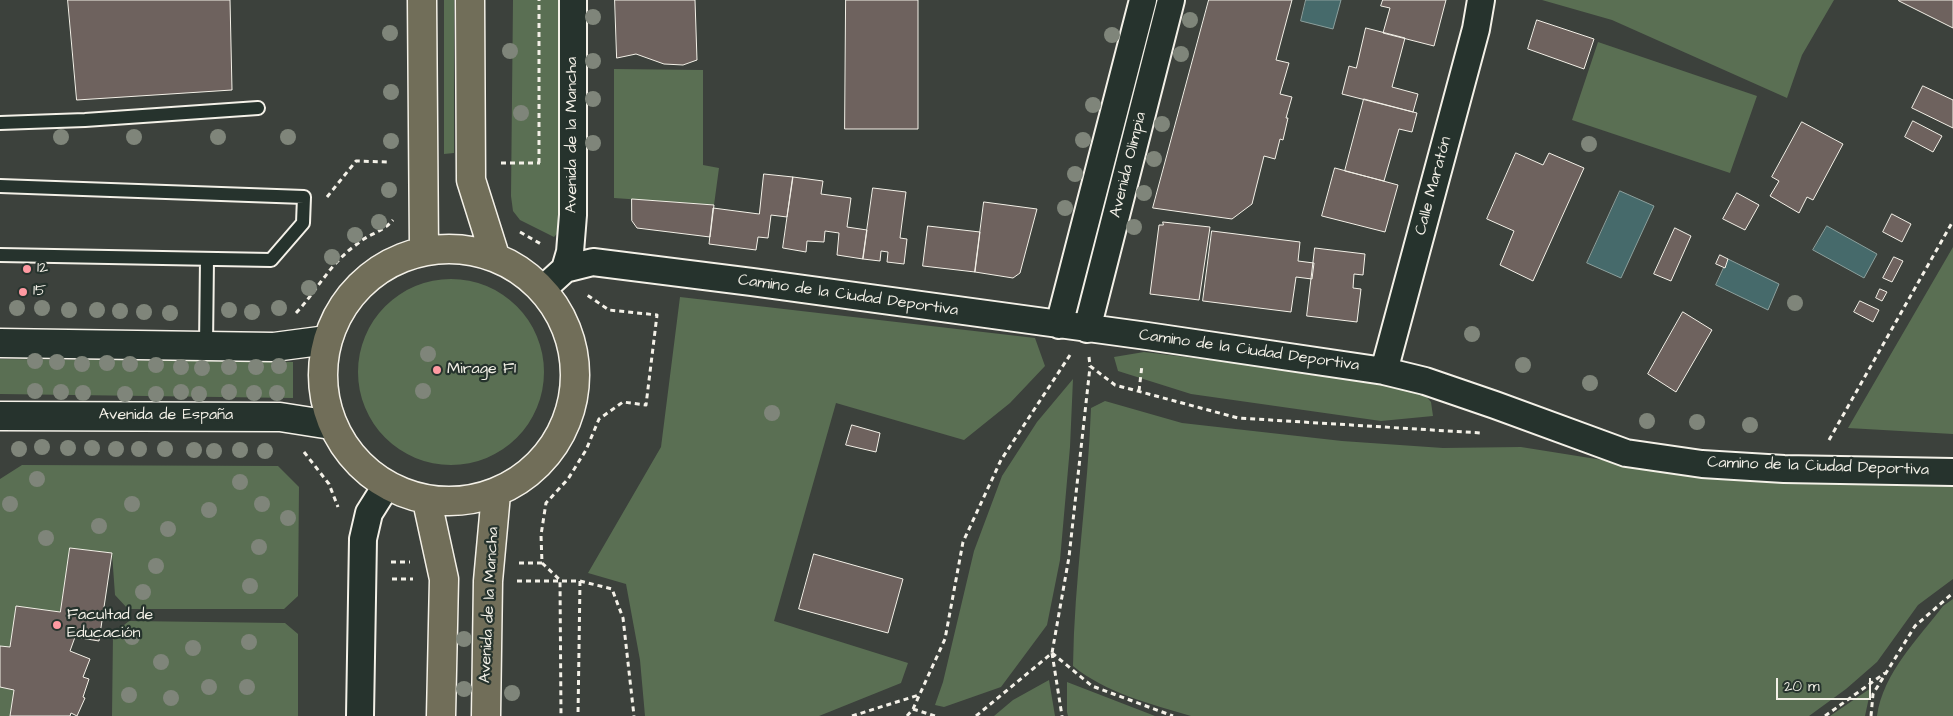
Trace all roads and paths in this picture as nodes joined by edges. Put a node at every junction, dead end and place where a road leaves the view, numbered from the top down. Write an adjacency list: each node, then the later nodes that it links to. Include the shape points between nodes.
1 (422, 0): 19 (main road)
2 (470, 0): 21 (main road, via 471,180)
3 (539, 0): 12 (path)
4 (573, 0): 23 (street, Avenida de la Mancha, via 573,215 570,252)
5 (1143, 0): 25 (street, Avenida Olimpia)
6 (1171, 0): 26 (street, Avenida Olimpia)
7 (1481, 0): 33 (street, Calle Maratón, via 1474,37)
8 (258, 108): 9 (lane)
9 (0, 123)
10 (386, 162): 15 (path, via 356,161 325,200)
11 (498, 163): 12 (path)
12 (539, 163): 13 (path)
13 (547, 163)
14 (0, 186): 15 (lane, via 304,197)
15 (304, 208): 22 (lane, via 303,223 271,260)
16 (394, 218): 30 (path, via 388,226 362,240 340,259 290,318 271,324)
17 (1953, 221): 39 (path)
18 (513, 227): 23 (path, via 539,242)
19 (424, 250): 21 (main road, via 460,248); 27 (main road, via 391,262 363,281 340,308)
20 (0, 255): 22 (lane)
21 (495, 256): 24 (main road)
22 (207, 259): 29 (lane)
23 (565, 268): 24 (street); 25 (street, Camino de la Ciudad Deportiva, via 593,262); 48 (path, via 586,294 609,310 656,316 646,406 622,402 599,419 586,450 568,479 546,503)
24 (543, 289): 42 (main road, via 569,331 577,379 566,427 537,468)
25 (1059, 326): 26 (street, Camino de la Ciudad Deportiva)
26 (1087, 329): 32 (path); 33 (street, Camino de la Ciudad Deportiva); 53 (path, via 1001,460 963,542 945,639)
27 (327, 340): 30 (main road); 36 (main road, via 322,383)
28 (0, 343): 29 (main road)
29 (206, 346): 30 (main road)
30 (270, 346)
31 (1143, 362): 34 (path)
32 (1090, 366): 34 (path, via 1115,385); 51 (path, via 1069,557)
33 (1384, 371): 39 (street, Camino de la Ciudad Deportiva, via 1425,381 1626,453 1702,464)
34 (1139, 391): 37 (path, via 1238,418)
35 (0, 416): 36 (main road, Avenida de España, via 280,417)
36 (332, 425): 41 (main road, via 354,460)
37 (1488, 433)
38 (296, 448): 44 (path, via 303,451 330,484)
39 (1812, 470): 40 (street, Camino de la Ciudad Deportiva)
40 (1953, 472)
41 (386, 486): 43 (main road); 45 (street, via 369,513)
42 (496, 494): 43 (main road); 47 (main road, Avenida de la Mancha)
43 (427, 501): 46 (main road)
44 (338, 514)
45 (362, 561): 46 (path); 55 (street)
46 (440, 563): 56 (main road, via 444,579)
47 (490, 563): 48 (path); 57 (main road, Avenida de la Mancha)
48 (542, 563): 58 (path, via 560,580)
49 (580, 581): 59 (path, via 612,589 623,618)
50 (1953, 593): 52 (path, via 1915,626)
51 (1052, 653): 63 (path); 64 (path); 65 (path, via 1092,686)
52 (1887, 672): 66 (path); 67 (path, via 1873,694)
53 (919, 695): 54 (path); 60 (path)
54 (913, 709): 61 (path); 62 (path)
55 (360, 716)
56 (441, 716)
57 (486, 716)
58 (561, 716)
59 (634, 716)
60 (852, 716)
61 (908, 716)
62 (935, 716)
63 (976, 716)
64 (1062, 716)
65 (1173, 716)
66 (1825, 716)
67 (1871, 716)

